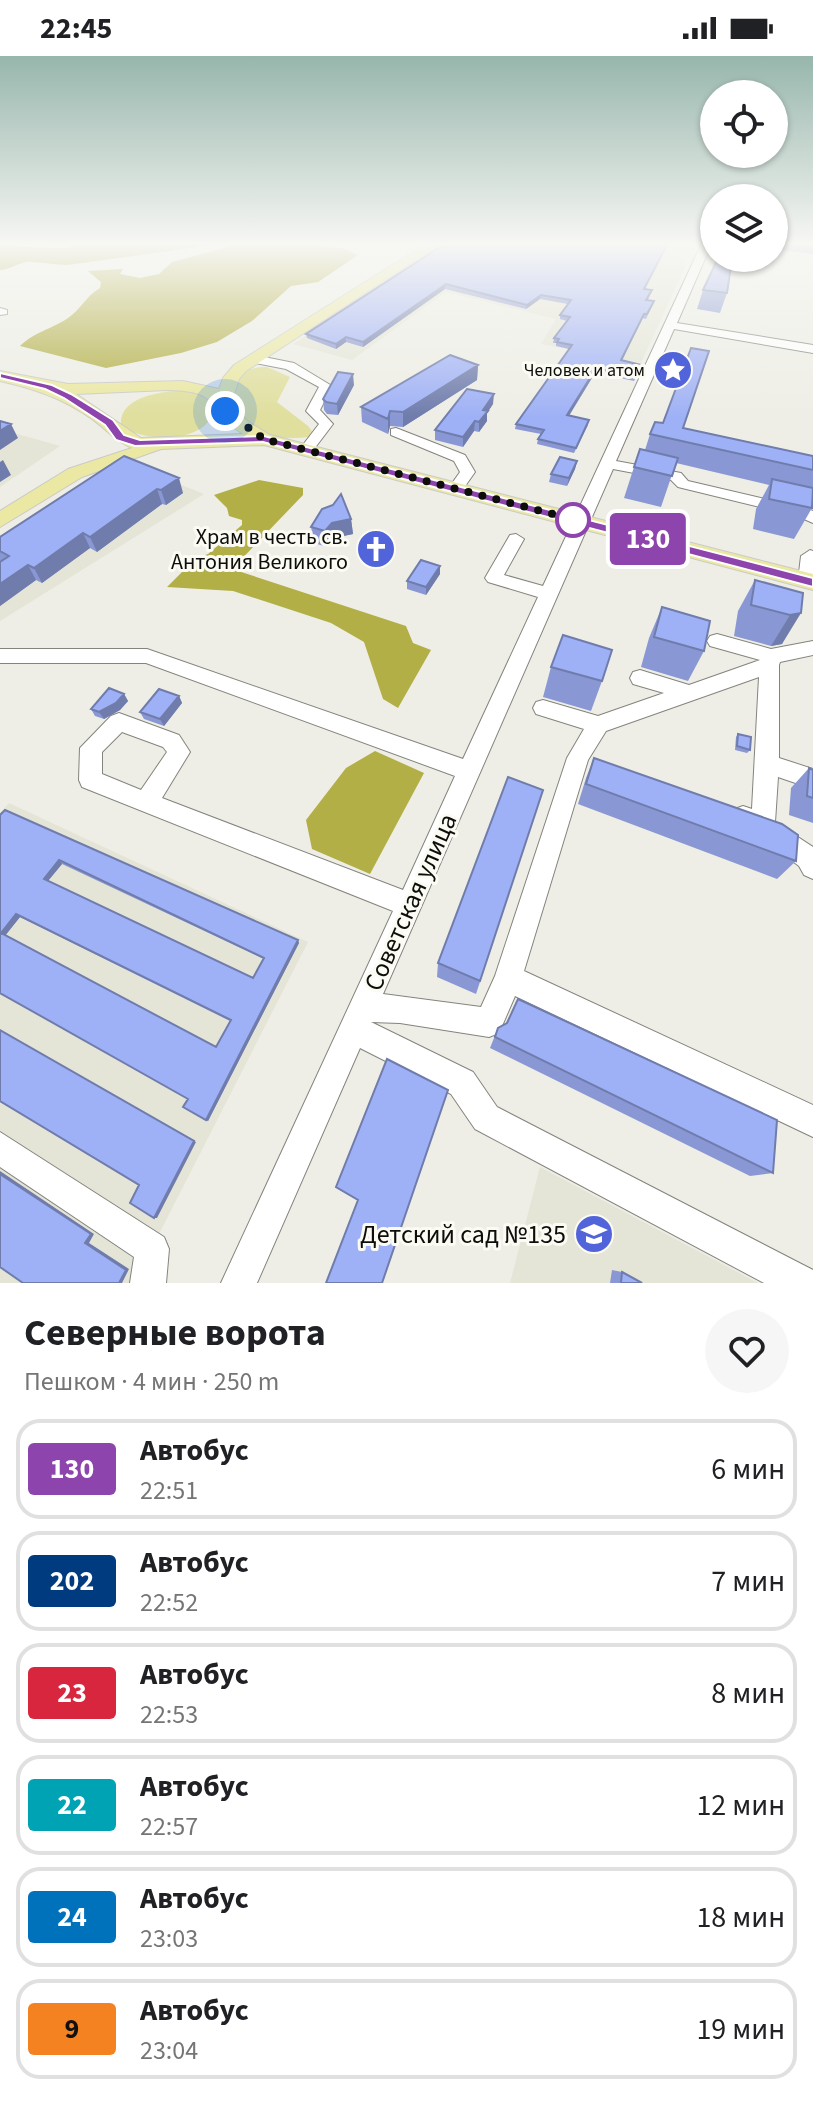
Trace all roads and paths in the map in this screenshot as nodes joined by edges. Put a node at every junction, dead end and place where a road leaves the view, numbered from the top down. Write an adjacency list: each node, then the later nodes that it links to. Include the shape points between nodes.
1 (342, 302): 5 (main road)
2 (681, 302): 3 (street, Советская улица)
3 (671, 325): 4 (street); 15 (street, Советская улица)
4 (813, 349)
5 (247, 363): 8 (main road); 9 (main road, via 231,378); 14 (street, via 290,366 326,386 313,411 326,424)
6 (0, 376): 7 (main road)
7 (48, 387): 8 (main road); 11 (main road, via 82,404)
8 (167, 387): 9 (main road, via 206,389); 11 (main road, via 123,401 112,412)
9 (225, 406): 12 (main road); 13 (main road, via 219,423)
10 (396, 432): 17 (street, via 460,458 468,472)
11 (105, 434): 13 (main road, via 139,444); 16 (main road)
12 (264, 439): 13 (main road); 14 (main road)
13 (172, 443): 16 (main road)
14 (306, 450): 17 (main road)
15 (607, 464): 18 (street, via 676,476 683,484); 20 (street, Советская улица)
16 (75, 473): 19 (main road)
17 (456, 489): 20 (main road)
18 (813, 518)
19 (0, 520)
20 (580, 521): 23 (main road); 24 (street, Советская улица)
21 (516, 539): 24 (street, via 494,578)
22 (813, 557): 23 (street)
23 (810, 582)
24 (548, 594): 36 (street, Советская улица)
25 (717, 641): 28 (street)
26 (813, 648): 28 (street)
27 (0, 656): 36 (street, via 147,656)
28 (770, 660): 30 (street); 34 (street)
29 (640, 678): 30 (street)
30 (690, 693): 32 (street)
31 (543, 708): 32 (street)
32 (598, 725): 33 (street)
33 (578, 758): 35 (street); 43 (street)
34 (768, 764): 37 (street); 40 (street)
35 (606, 768)
36 (469, 771): 42 (street, Советская улица)
37 (813, 779)
38 (146, 803): 42 (street)
39 (720, 808): 40 (street)
40 (763, 824): 41 (street)
41 (811, 862)
42 (409, 905): 44 (street, Советская улица)
43 (508, 978): 44 (street, via 489,1023 400,1009); 45 (street)
44 (358, 1018): 48 (street, Советская улица); 49 (street, via 462,1083 486,1118)
45 (813, 1121)
46 (0, 1148): 47 (street, via 152,1249)
47 (148, 1283)
48 (239, 1283)
49 (800, 1283)

